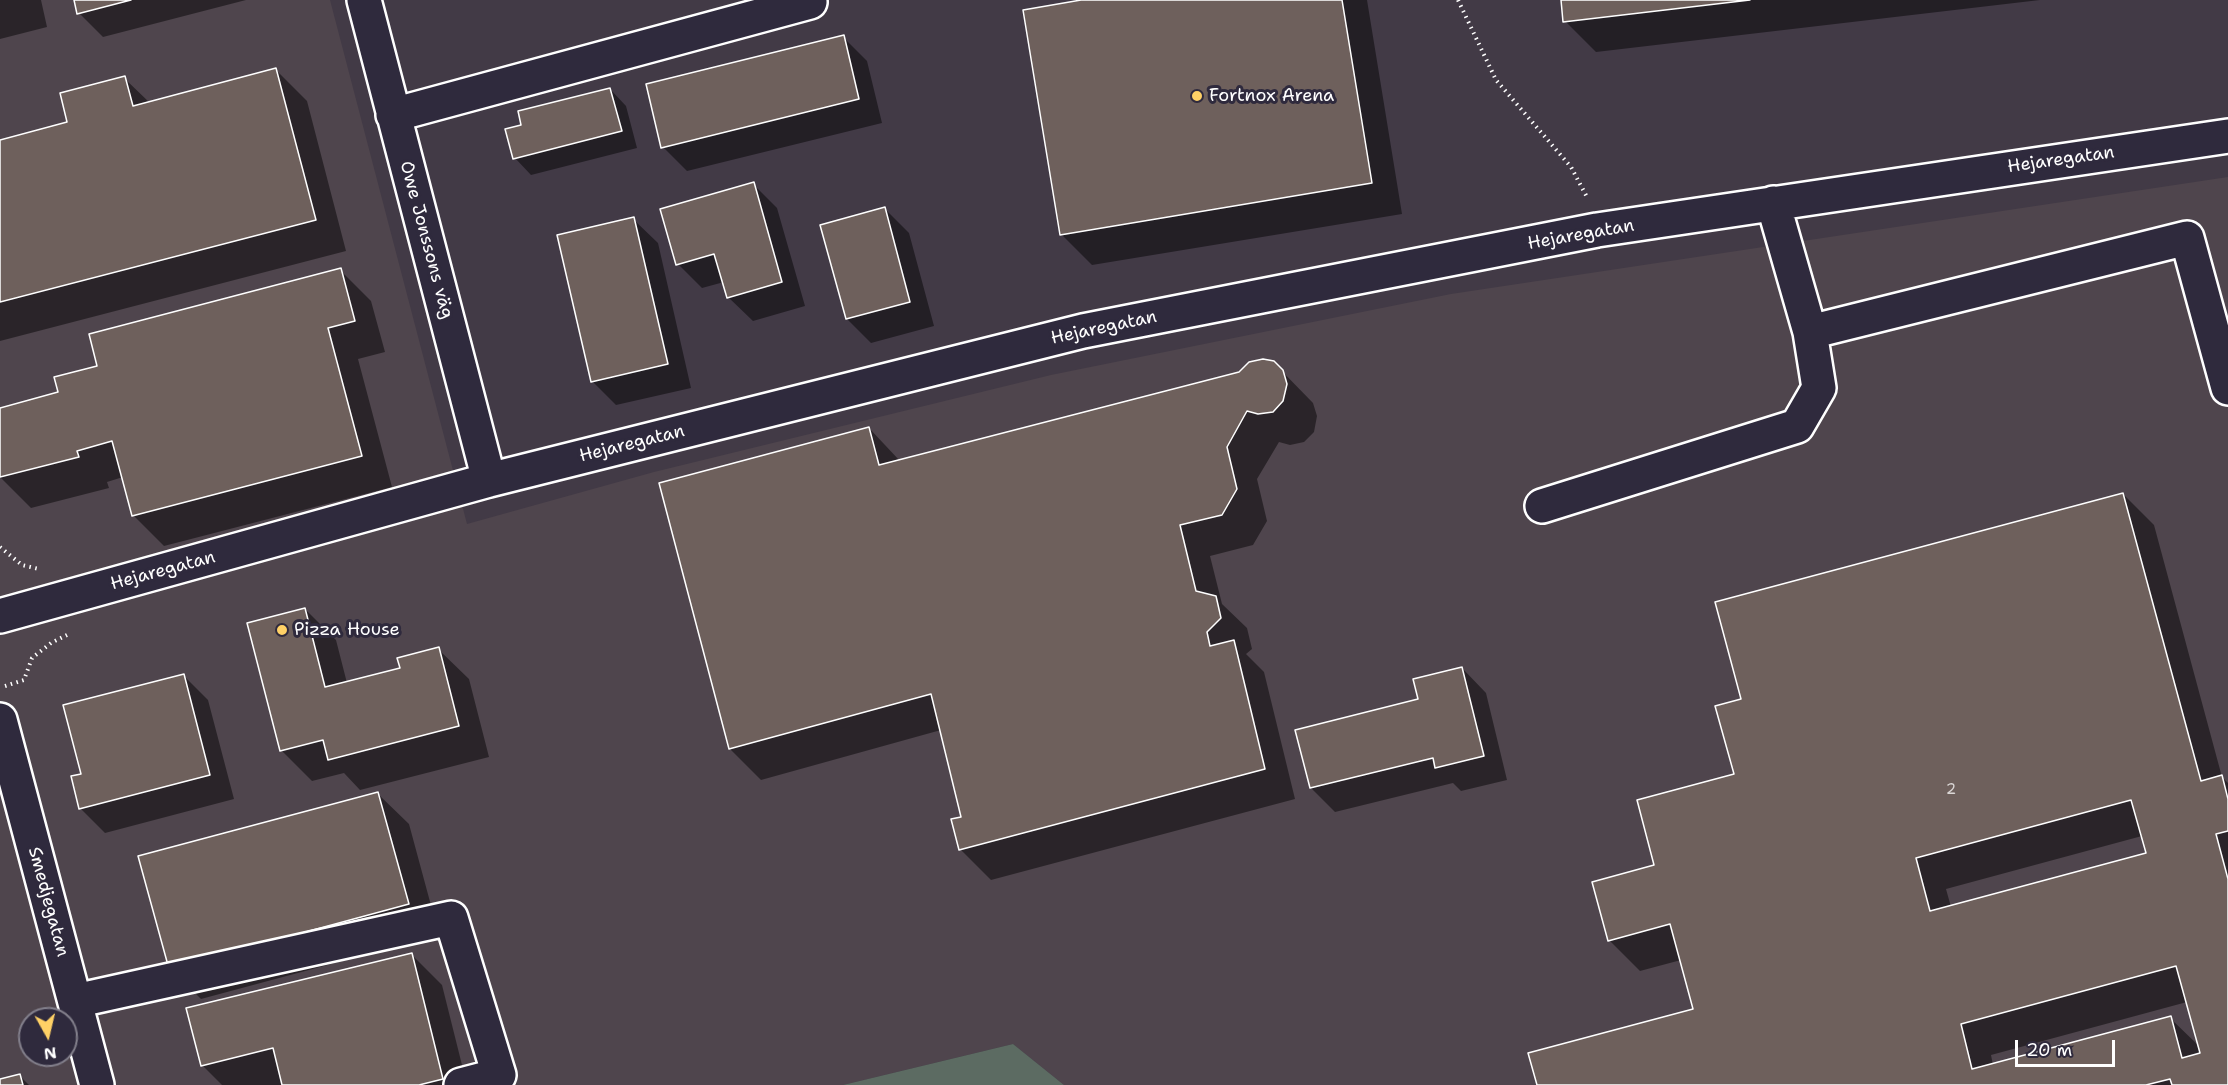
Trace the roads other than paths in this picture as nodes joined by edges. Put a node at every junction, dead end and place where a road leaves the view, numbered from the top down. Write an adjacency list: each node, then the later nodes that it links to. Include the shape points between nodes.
1 (364, 0): 3 (street, Owe Jonssons väg)
2 (810, 2): 3 (street)
3 (393, 115): 8 (street, Owe Jonssons väg)
4 (2228, 136): 5 (street, Hejaregatan)
5 (1773, 203): 6 (street); 8 (street, Hejaregatan, via 1597,230 1083,331)
6 (1810, 332): 7 (street, via 2187,238); 9 (street, via 1819,388 1797,426)
7 (2228, 388)
8 (489, 480): 10 (street, Hejaregatan)
9 (1542, 506)
10 (0, 616)
11 (0, 720): 12 (street, Smedjegatan)
12 (75, 1001): 13 (street, Smedjegatan); 14 (street, via 451,918 499,1075)
13 (97, 1085)
14 (461, 1085)

